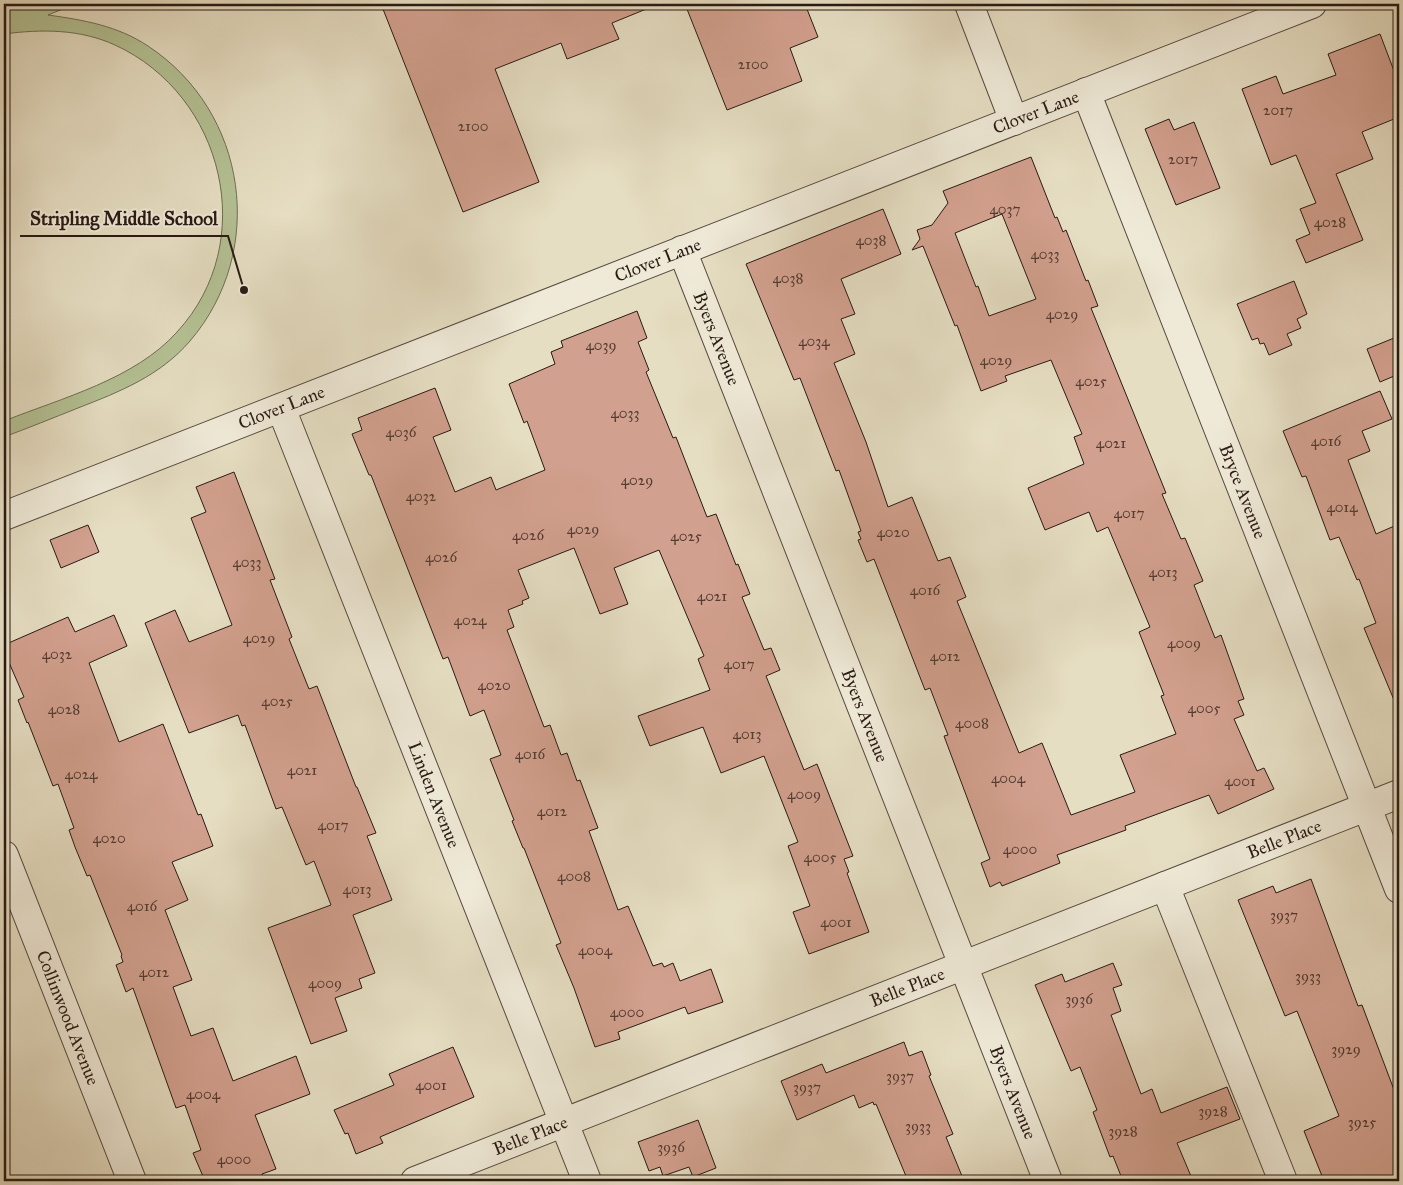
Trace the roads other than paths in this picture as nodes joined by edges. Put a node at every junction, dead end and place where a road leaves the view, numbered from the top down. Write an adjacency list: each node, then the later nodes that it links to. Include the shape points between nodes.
1 (969, 4): 4 (street)
2 (1312, 4): 3 (street, Clover Lane)
3 (1086, 92): 4 (street, Clover Lane); 9 (street, Bryce Avenue)
4 (1014, 121): 5 (street, Clover Lane)
5 (682, 250): 6 (street, Clover Lane); 13 (street, Byers Avenue)
6 (281, 408): 7 (street, Clover Lane); 14 (street, Linden Avenue)
7 (4, 516)
8 (1399, 794): 9 (street, Belle Place)
9 (1367, 807): 11 (street, Belle Place); 12 (street, Bryce Avenue)
10 (4, 855): 15 (street, Collinwood Avenue)
11 (1165, 886): 13 (street, Belle Place); 19 (street)
12 (1399, 889)
13 (963, 966): 14 (street, Belle Place); 18 (street, Byers Avenue)
14 (564, 1123): 16 (street, Belle Place); 17 (street, Linden Avenue)
15 (132, 1181)
16 (415, 1181)
17 (587, 1181)
18 (1048, 1181)
19 (1283, 1181)

